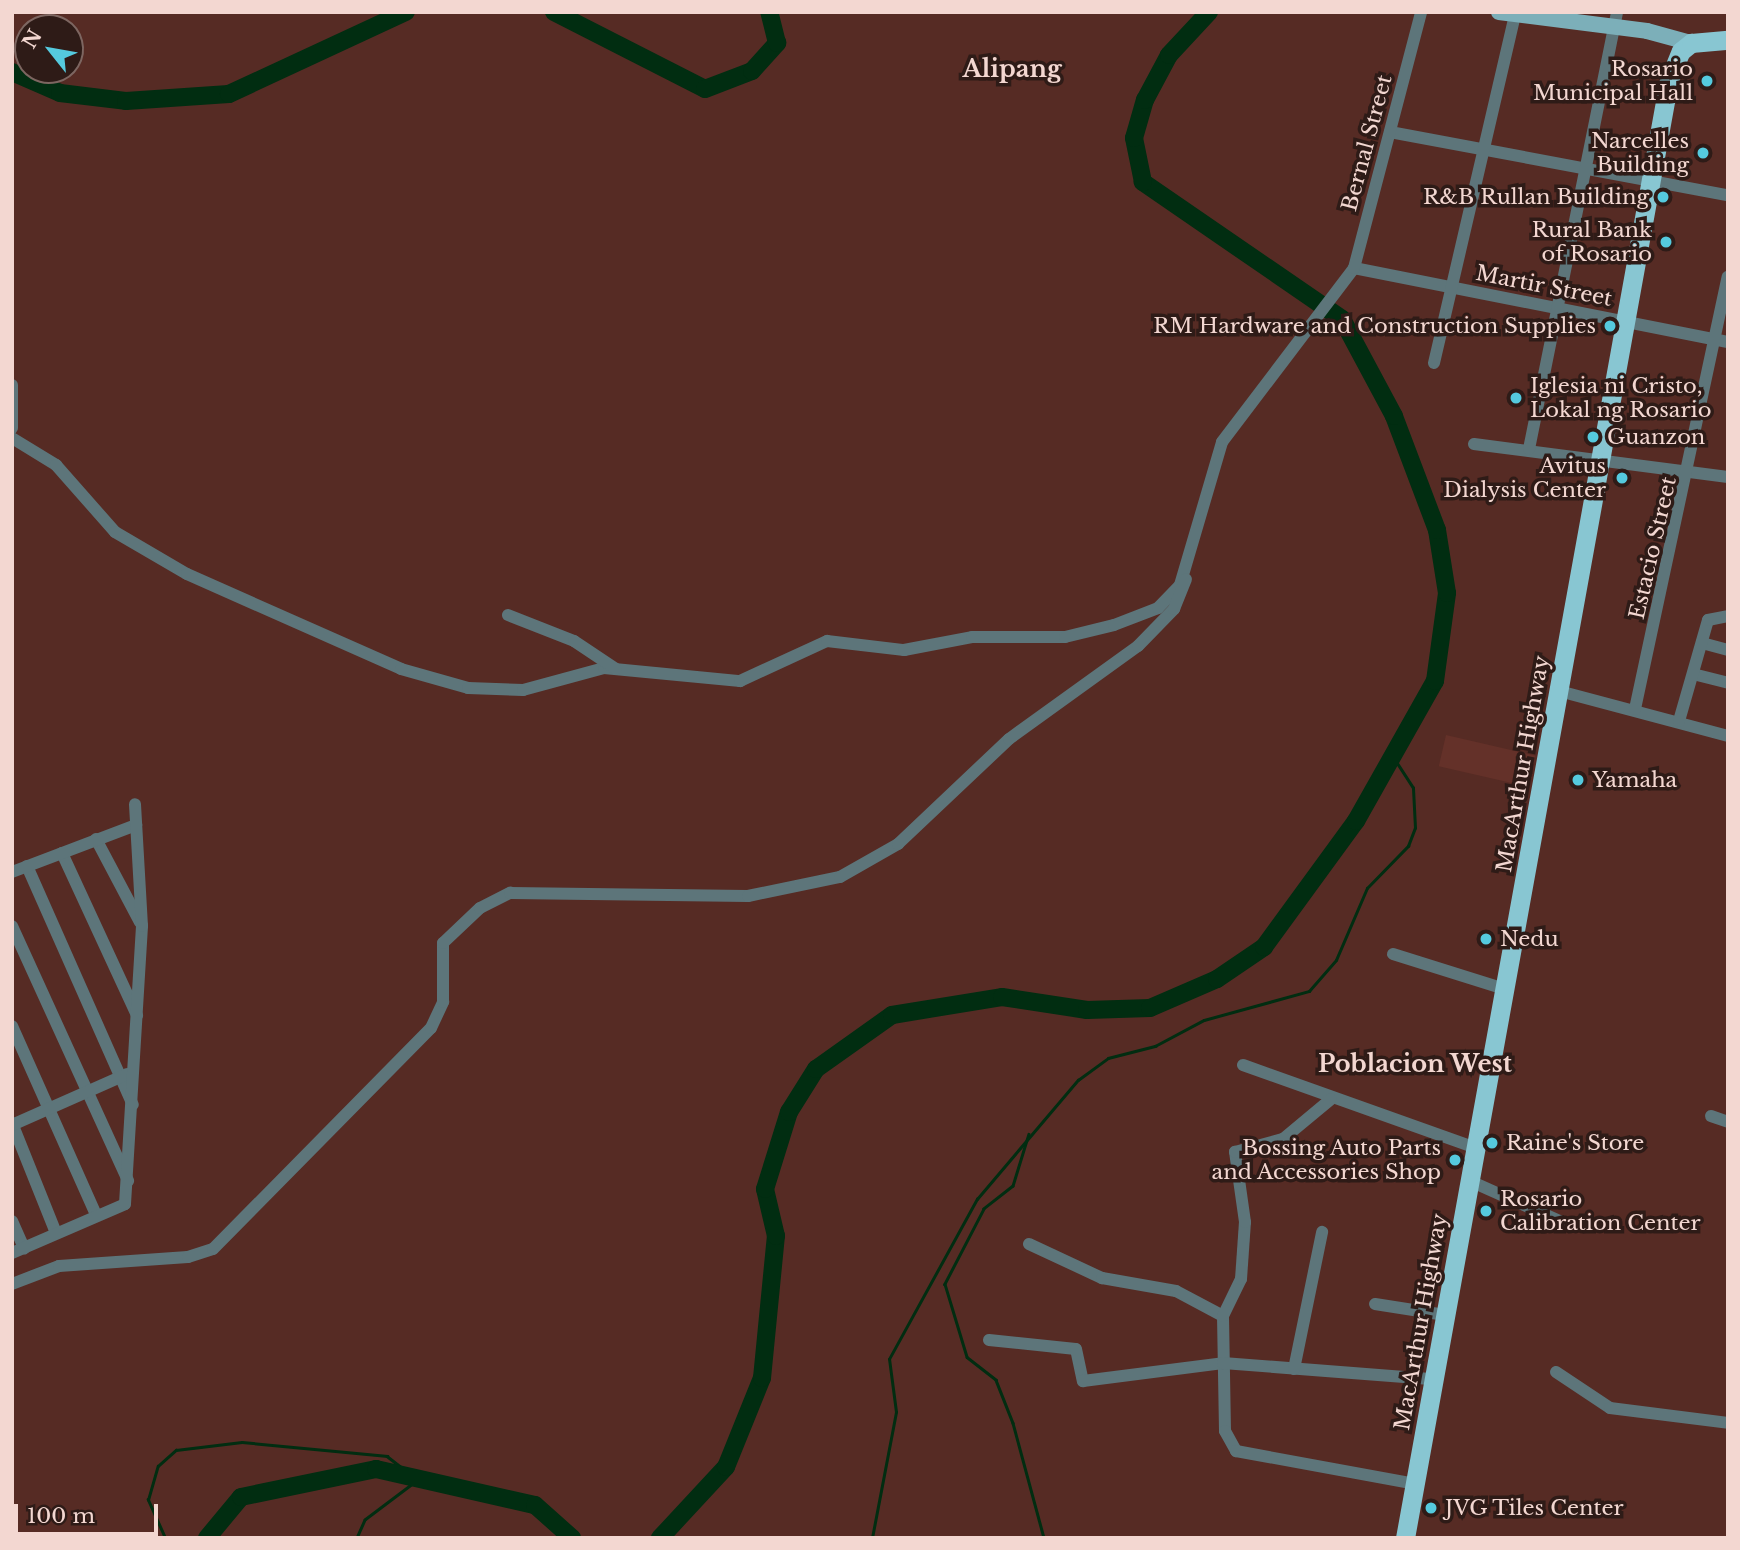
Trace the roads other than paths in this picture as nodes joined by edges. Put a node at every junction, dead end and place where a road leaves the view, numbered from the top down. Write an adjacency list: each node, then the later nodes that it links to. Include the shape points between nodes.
1 (1421, 12): 6 (street, Bernal Street)
2 (1510, 13): 3 (main road); 7 (street)
3 (1615, 20): 5 (main road); 8 (street)
4 (1728, 40): 5 (highway)
5 (1691, 43): 9 (highway, MacArthur Highway, via 1681,51 1669,80)
6 (1390, 132): 7 (street); 11 (street, Bernal Street)
7 (1486, 149): 8 (street); 13 (street)
8 (1584, 169): 9 (street); 14 (street)
9 (1651, 180): 10 (street); 15 (highway, MacArthur Highway)
10 (1728, 195)
11 (1354, 268): 13 (street, Martir Street); 26 (street, Bernal Street, via 1303,342 1222,442)
12 (1728, 277): 16 (street, Estacio Street)
13 (1451, 288): 14 (street, Martir Street); 17 (street)
14 (1557, 309): 15 (street, Martir Street); 22 (street)
15 (1624, 321): 16 (street, Martir Street); 23 (highway, MacArthur Highway)
16 (1721, 340): 24 (street, Estacio Street)
17 (1434, 363)
18 (12, 385): 19 (street)
19 (12, 428)
20 (12, 438): 31 (street, via 56,465 115,532 187,574 401,669 497,690)
21 (1474, 444): 22 (street)
22 (1529, 449): 23 (street)
23 (1600, 461): 24 (street); 34 (highway, MacArthur Highway)
24 (1690, 472): 25 (street); 35 (street, Estacio Street)
25 (1728, 477)
26 (1185, 576): 31 (street, via 1158,608 1087,633 972,637 904,649 827,641 754,676 721,683); 70 (street, Bernal Street, via 1179,602 1153,633 1009,738 931,817 872,861 816,886 776,894 526,893 496,899 464,918 443,943 443,1002 430,1028 213,1249 188,1257 59,1266)
27 (508, 615): 31 (street, via 574,641)
28 (1728, 616): 29 (street, via 1711,616)
29 (1702, 643): 30 (street); 32 (street)
30 (1728, 650)
31 (617, 670)
32 (1693, 674): 33 (street); 36 (street)
33 (1728, 682)
34 (1559, 691): 35 (street); 47 (highway, MacArthur Highway)
35 (1635, 709): 36 (street)
36 (1679, 721): 37 (street)
37 (1728, 736)
38 (135, 804): 39 (street)
39 (136, 825): 40 (street); 45 (street)
40 (96, 839): 41 (street); 45 (street)
41 (62, 853): 42 (street); 48 (street)
42 (27, 866): 43 (street); 52 (street)
43 (12, 872)
44 (12, 926): 53 (street)
45 (142, 926): 48 (street)
46 (1392, 954): 47 (street)
47 (1505, 989): 60 (highway, MacArthur Highway)
48 (138, 1018): 51 (street)
49 (12, 1027): 56 (street)
50 (1243, 1065): 54 (street)
51 (136, 1069): 52 (street); 55 (street)
52 (121, 1077): 53 (street); 55 (street)
53 (87, 1091): 56 (street); 62 (street)
54 (1331, 1099): 60 (street); 73 (street, via 1283,1139 1235,1152 1245,1222 1241,1279)
55 (134, 1107): 62 (street)
56 (51, 1109): 59 (street); 63 (street)
57 (1711, 1116): 58 (street)
58 (1728, 1122)
59 (12, 1124): 67 (street)
60 (1476, 1148): 61 (highway, MacArthur Highway)
61 (1470, 1181): 65 (street); 72 (highway, MacArthur Highway)
62 (128, 1182): 63 (street, via 125,1204)
63 (96, 1215): 67 (street)
64 (12, 1221): 69 (street)
65 (1564, 1223)
66 (1322, 1232): 76 (street)
67 (56, 1233): 69 (street)
68 (1029, 1244): 73 (street, via 1102,1278 1176,1291)
69 (18, 1250)
70 (12, 1284)
71 (1375, 1304): 72 (street)
72 (1445, 1315): 78 (highway, MacArthur Highway)
73 (1223, 1316): 75 (street)
74 (989, 1340): 75 (street, via 1076,1349 1080,1381)
75 (1223, 1363): 76 (street); 80 (street, via 1225,1431 1236,1451)
76 (1294, 1370): 78 (street)
77 (1556, 1372): 79 (street, via 1610,1408)
78 (1433, 1379): 80 (highway, MacArthur Highway)
79 (1728, 1423)
80 (1415, 1484): 81 (highway, MacArthur Highway)
81 (1405, 1538)

